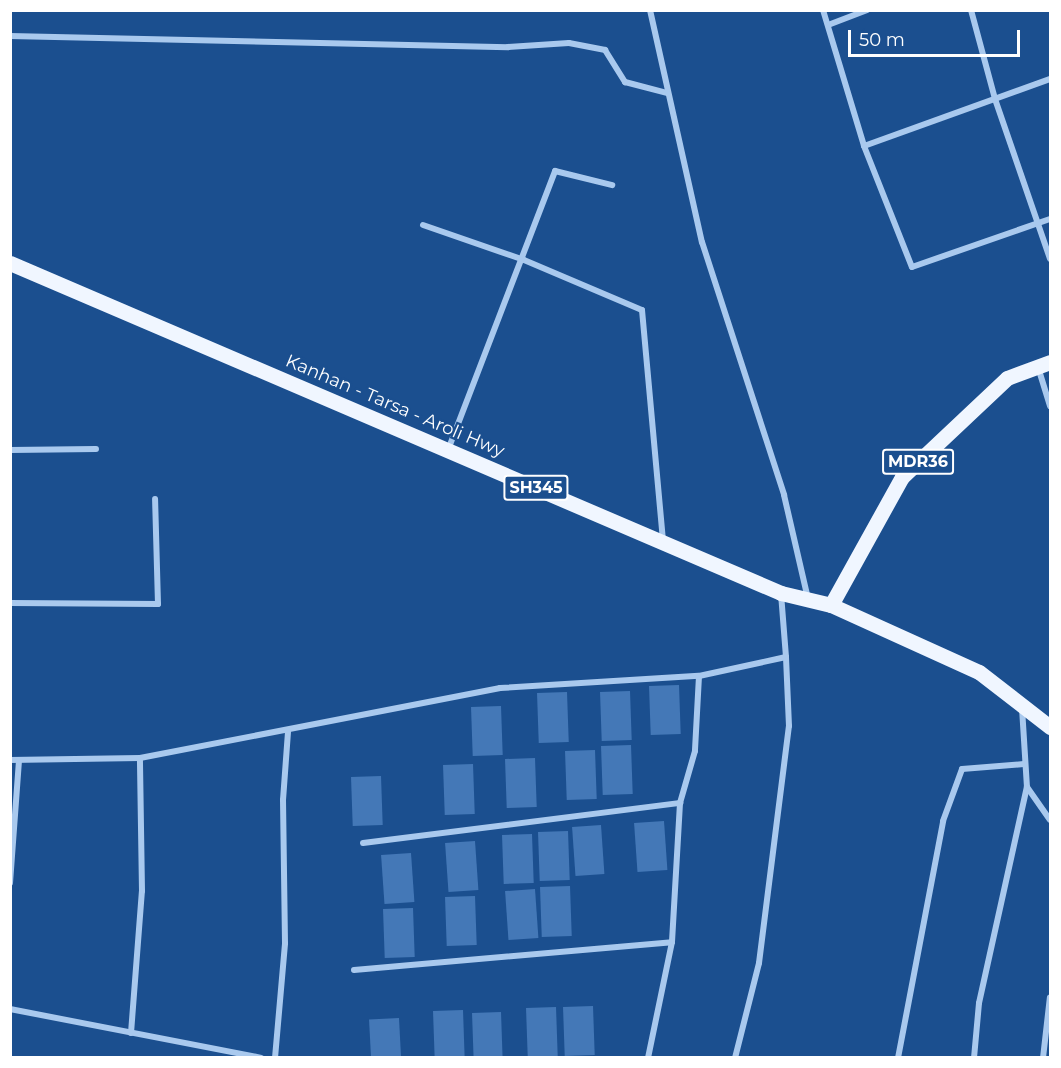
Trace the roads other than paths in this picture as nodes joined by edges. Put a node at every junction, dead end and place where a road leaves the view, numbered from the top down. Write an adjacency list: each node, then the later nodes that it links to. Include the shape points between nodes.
1 (650, 10): 8 (street)
2 (823, 10): 5 (street)
3 (867, 10): 5 (street)
4 (971, 10): 9 (street)
5 (828, 25): 10 (street)
6 (10, 36): 8 (street, via 508,47 569,43 605,50 625,82)
7 (1050, 79): 9 (street)
8 (667, 93): 26 (street, via 702,242 784,495)
9 (995, 99): 10 (street); 14 (street)
10 (864, 146): 14 (street, via 912,267)
11 (612, 185): 16 (street, via 555,171)
12 (1050, 219): 14 (street)
13 (423, 225): 16 (street)
14 (1037, 225): 15 (street)
15 (1050, 259)
16 (524, 260): 22 (street); 24 (street, via 642,310)
17 (10, 263): 22 (main road, Kanhan - Tarsa - Aroli Hwy / SH345)
18 (1044, 364): 19 (street); 28 (main road, MDR36, via 1007,378 902,477)
19 (1050, 406)
20 (96, 449): 21 (street)
21 (10, 450)
22 (448, 450): 24 (main road, Kanhan - Tarsa - Aroli Hwy / SH345)
23 (155, 499): 27 (street, via 158,604)
24 (663, 542): 25 (main road, Kanhan - Tarsa - Aroli Hwy / SH345)
25 (781, 592): 26 (main road, Kanhan - Tarsa - Aroli Hwy / SH345); 29 (street)
26 (808, 600): 28 (main road, Kanhan - Tarsa - Aroli Hwy / SH345)
27 (10, 603)
28 (831, 605): 31 (main road, Kanhan - Tarsa - Aroli Hwy / SH345, via 979,672)
29 (786, 657): 30 (street); 51 (street, via 789,726 759,963)
30 (699, 676): 33 (street, via 500,688); 39 (street, via 695,751)
31 (1022, 702): 32 (main road, Kanhan - Tarsa - Aroli Hwy / SH345); 37 (street)
32 (1050, 727)
33 (288, 732): 34 (street); 49 (street, via 283,800 285,943)
34 (140, 758): 36 (street); 47 (street, via 142,891)
35 (10, 760): 36 (street)
36 (19, 760): 42 (street)
37 (1024, 764): 38 (street); 52 (street, via 962,769 943,821)
38 (1027, 787): 40 (street); 53 (street, via 979,1003)
39 (680, 803): 41 (street); 43 (street)
40 (1050, 820)
41 (363, 843)
42 (10, 883)
43 (672, 942): 44 (street); 50 (street)
44 (354, 970)
45 (1050, 997): 54 (street)
46 (10, 1009): 47 (street)
47 (131, 1033): 48 (street)
48 (261, 1058)
49 (275, 1058)
50 (648, 1058)
51 (735, 1058)
52 (898, 1058)
53 (974, 1058)
54 (1043, 1058)

